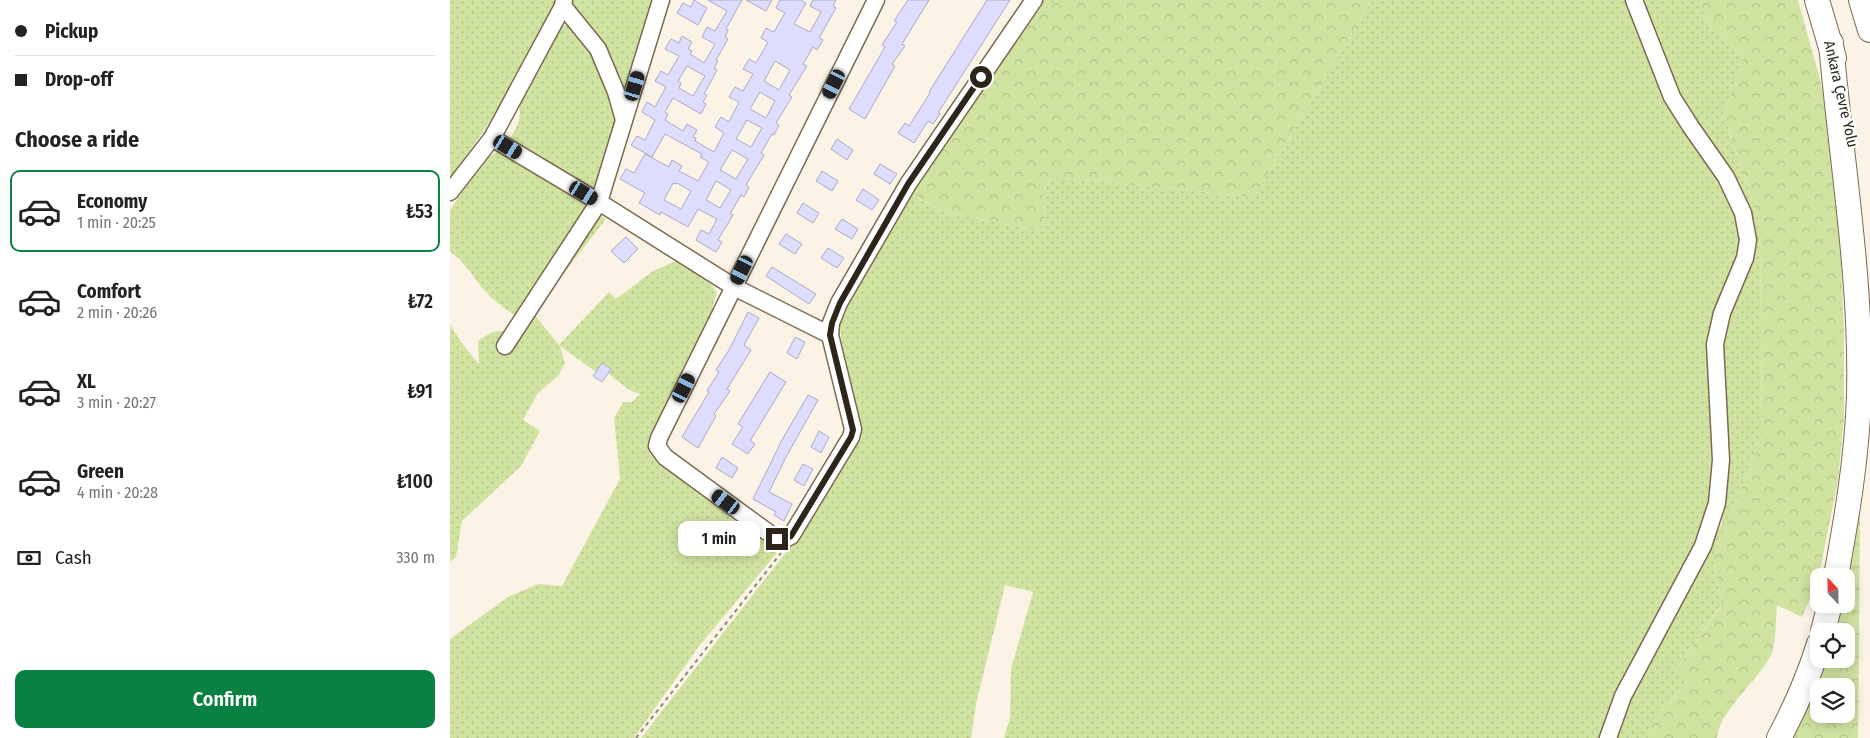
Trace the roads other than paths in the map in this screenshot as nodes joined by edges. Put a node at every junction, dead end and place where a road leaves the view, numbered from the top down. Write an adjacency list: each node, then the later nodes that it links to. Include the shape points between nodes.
1 (661, 0): 10 (street)
2 (876, 0): 15 (street)
3 (1034, 0): 16 (street, via 908,184 840,303)
4 (1634, 0): 20 (street, via 1672,97 1726,177 1743,213 1748,240 1746,258 1722,313 1715,344 1721,460 1717,503 1703,546 1622,696)
5 (1817, 0): 9 (highway, Ankara Çevre Yolu)
6 (1861, 0): 8 (highway)
7 (564, 3): 10 (street, via 598,50); 11 (street)
8 (1870, 30)
9 (1831, 43): 14 (highway, Ankara Çevre Yolu, via 1859,175); 18 (highway, via 1854,259 1859,394 1855,460)
10 (624, 120): 13 (street)
11 (492, 138): 12 (street); 13 (street)
12 (450, 192)
13 (600, 202): 15 (street); 17 (street)
14 (1870, 278)
15 (734, 287): 16 (street); 16 (street, via 657,446 665,457 772,536 783,540 791,536 853,430)
16 (830, 335)
17 (505, 346)
18 (1837, 568)
19 (1811, 668): 21 (highway)
20 (1608, 738)
21 (1779, 738)

